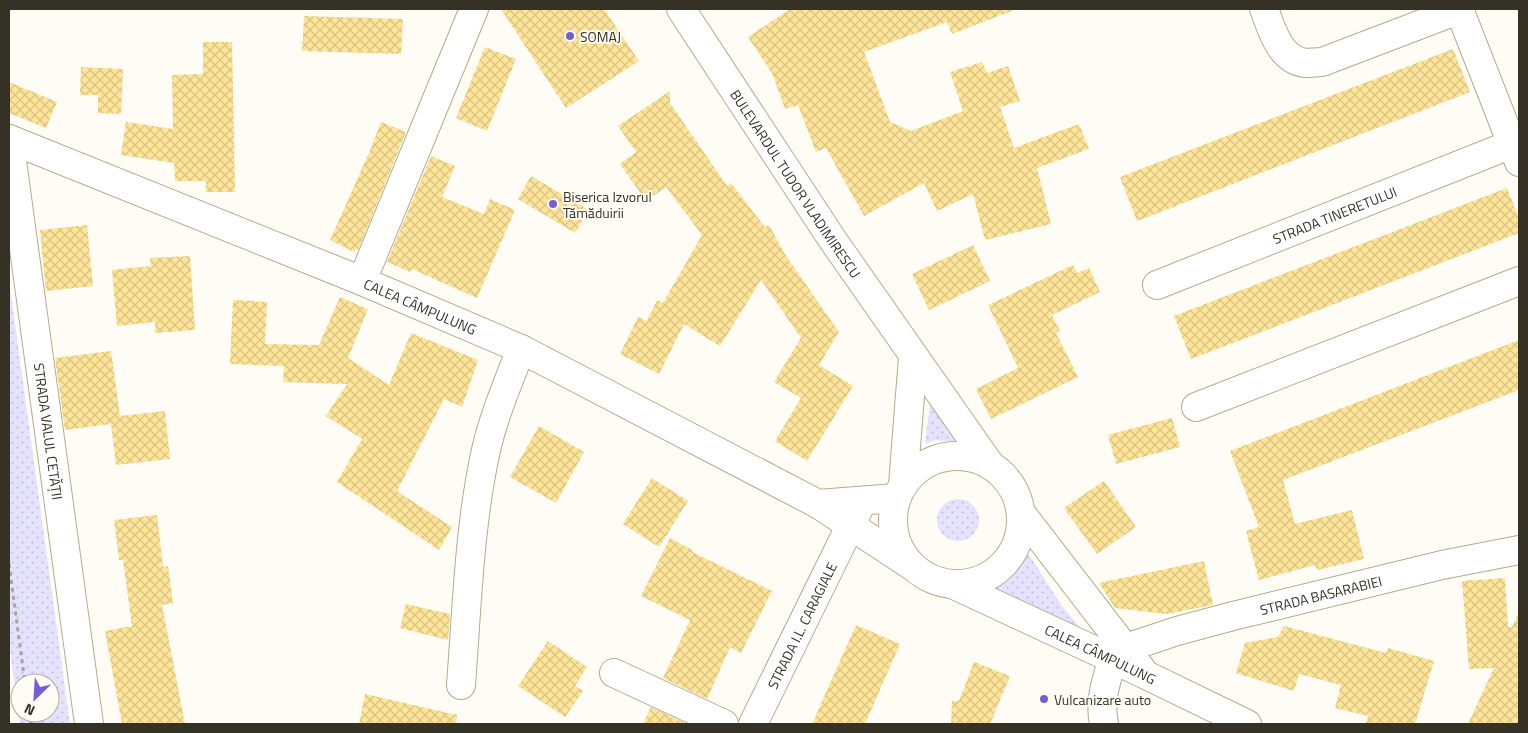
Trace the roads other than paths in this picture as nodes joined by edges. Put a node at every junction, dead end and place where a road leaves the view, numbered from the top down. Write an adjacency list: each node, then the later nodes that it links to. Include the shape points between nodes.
1 (474, 9): 8 (street)
2 (682, 9): 11 (street, BULEVARDUL TUDOR VLADIMIRESCU)
3 (1264, 9): 4 (street, STRADA TINERETULUI, via 1277,42 1291,58 1305,63 1322,62)
4 (1460, 9): 6 (street, STRADA TINERETULUI)
5 (9, 139): 8 (street, CALEA CÂMPULUNG); 25 (street, STRADA VALUL CETĂȚII)
6 (1515, 153): 9 (street, STRADA TINERETULUI)
7 (1519, 281): 12 (street)
8 (362, 282): 10 (street, CALEA CÂMPULUNG)
9 (1157, 284)
10 (521, 349): 16 (street, CALEA CÂMPULUNG); 24 (street, via 495,417 474,517)
11 (913, 357): 13 (street, BULEVARDUL TUDOR VLADIMIRESCU); 14 (street)
12 (1196, 407)
13 (991, 466): 14 (street, via 972,458 944,457 919,468); 17 (street, via 1010,484)
14 (900, 492): 15 (street); 20 (street, via 892,516 894,534)
15 (862, 501): 16 (street); 18 (street, STRADA I.L. CARAGIALE)
16 (818, 504): 18 (street, CALEA CÂMPULUNG)
17 (1021, 513): 21 (street, via 1016,546 1002,566 976,582); 22 (street)
18 (850, 525): 20 (street, CALEA CÂMPULUNG); 27 (street, STRADA I.L. CARAGIALE)
19 (1519, 550): 22 (street, STRADA BASARABIEI, via 1442,565 1233,616 1177,631)
20 (912, 566): 21 (street, via 932,579)
21 (952, 584): 22 (street, CALEA CÂMPULUNG)
22 (1120, 653): 28 (street, via 1103,691 1101,710); 29 (street, CALEA CÂMPULUNG, via 1146,675)
23 (614, 673): 26 (street)
24 (461, 685)
25 (89, 724)
26 (724, 724)
27 (753, 724)
28 (1104, 724)
29 (1247, 724)

